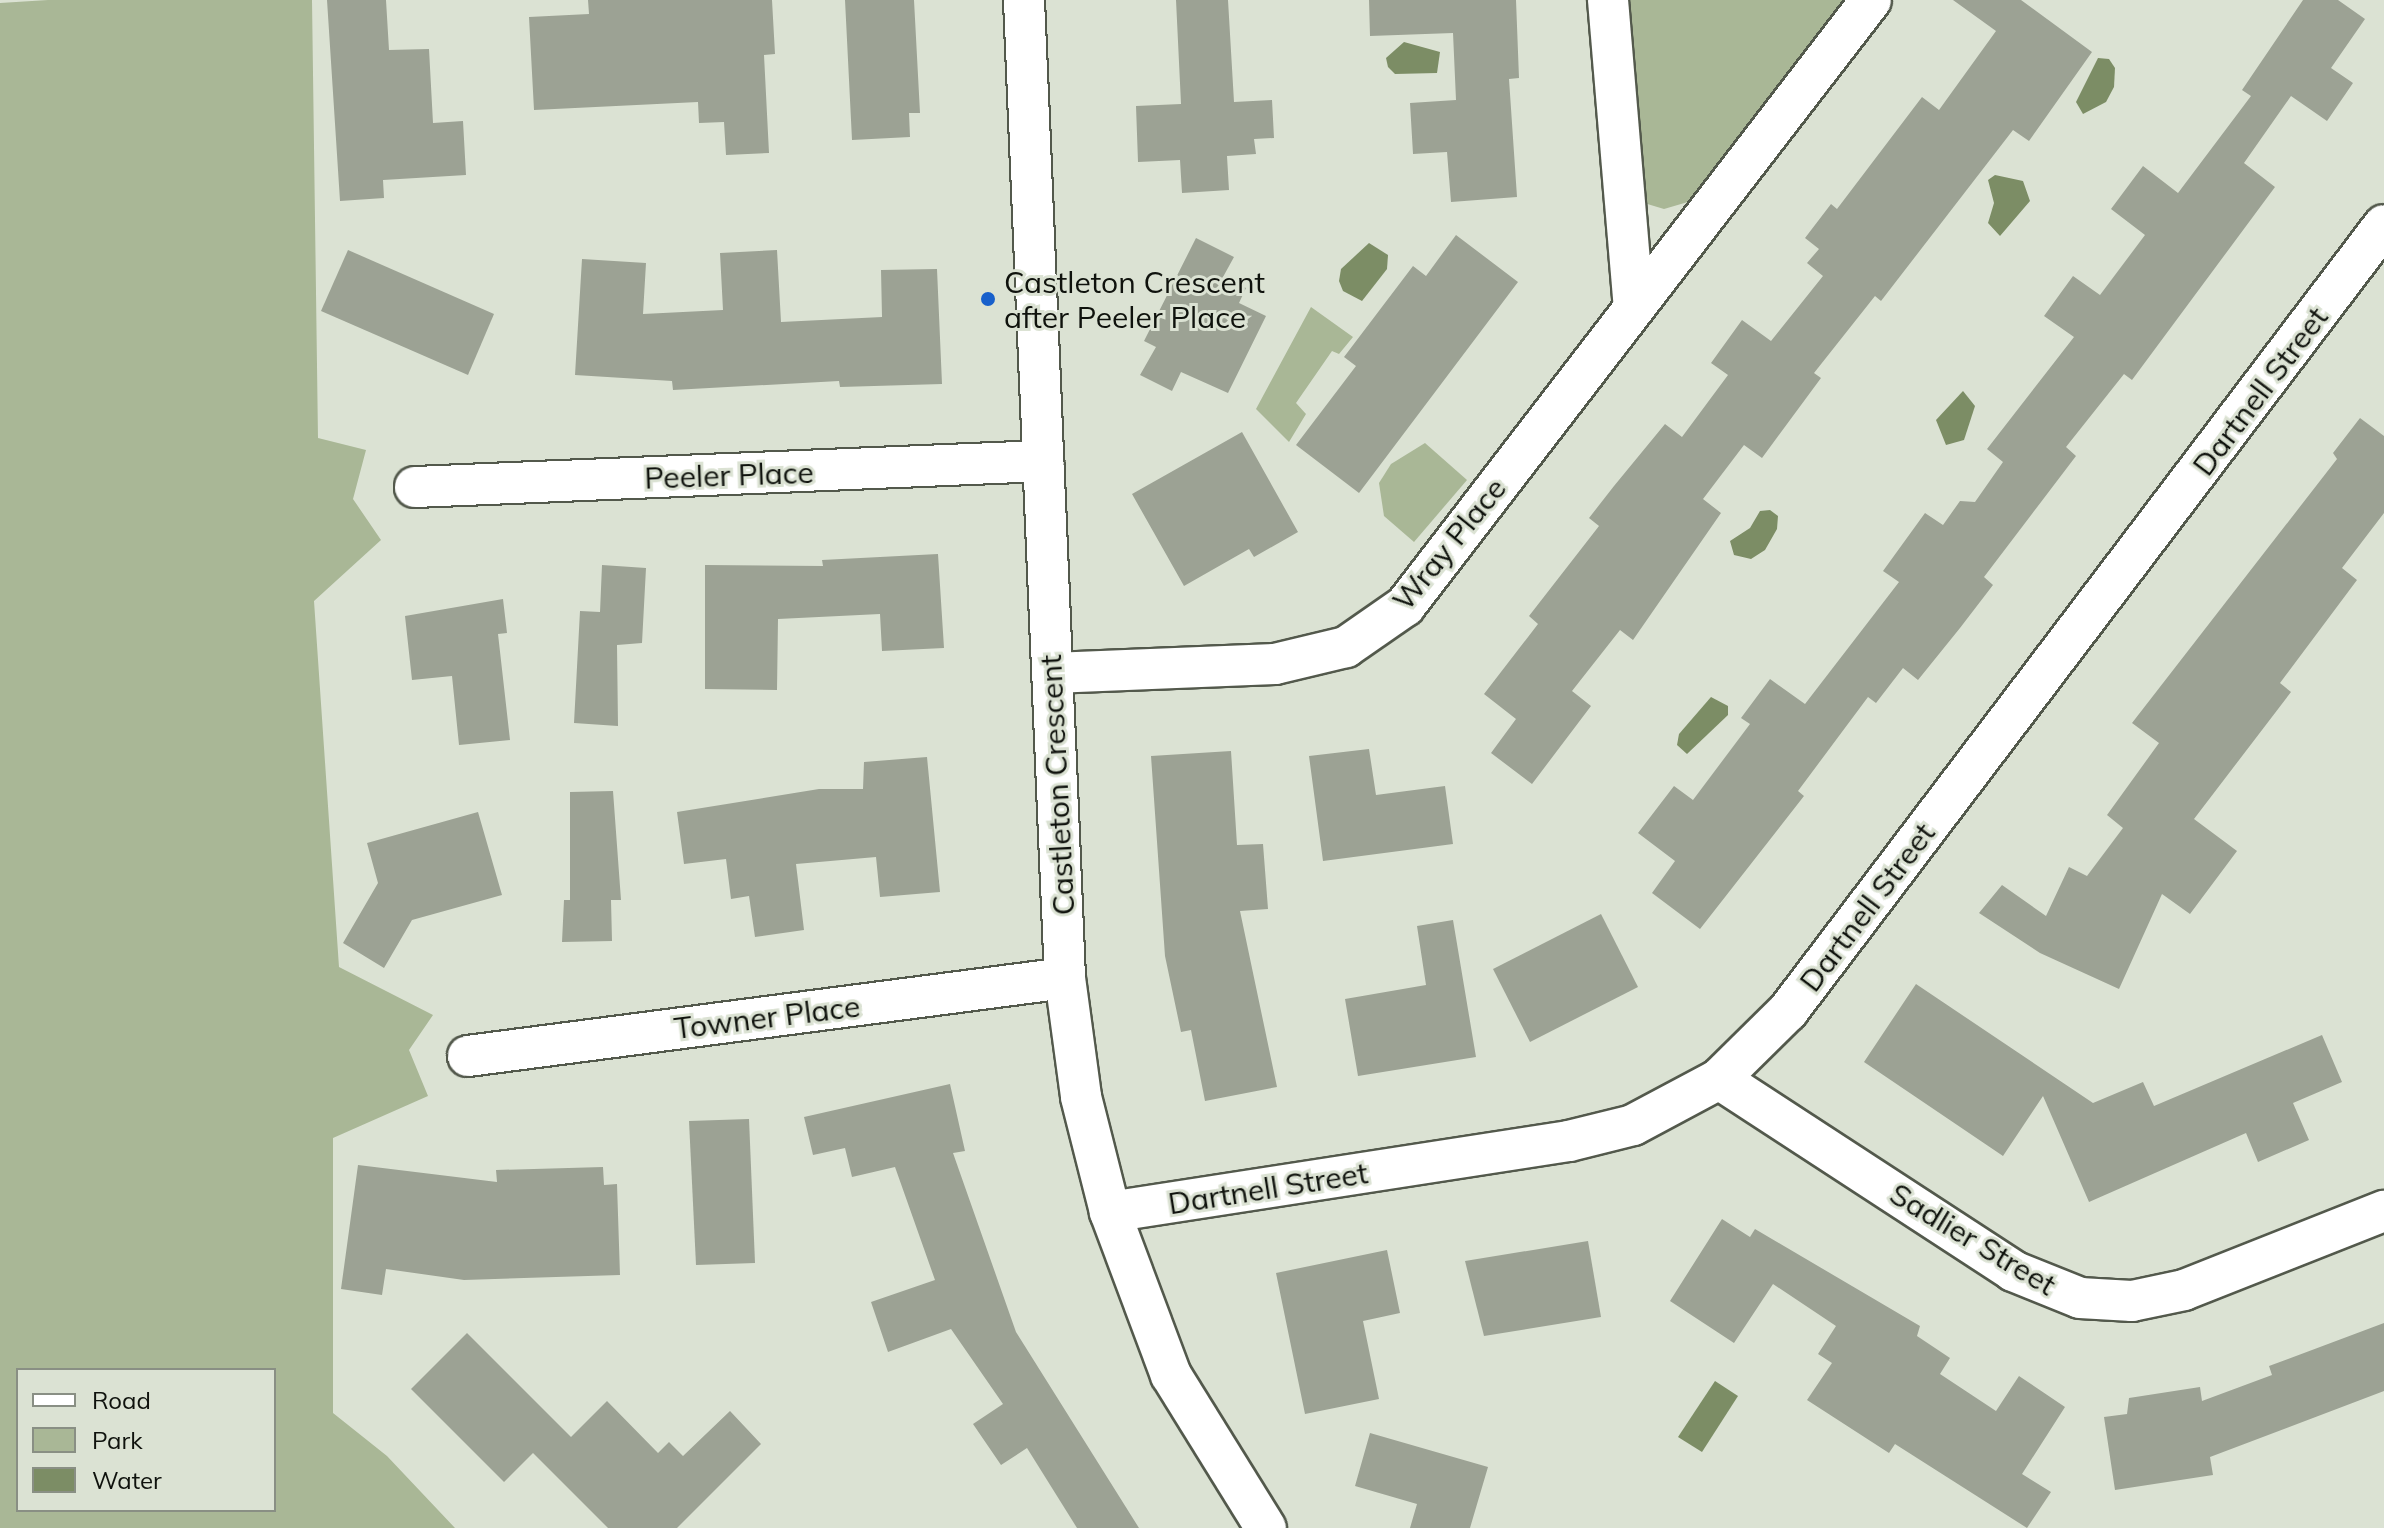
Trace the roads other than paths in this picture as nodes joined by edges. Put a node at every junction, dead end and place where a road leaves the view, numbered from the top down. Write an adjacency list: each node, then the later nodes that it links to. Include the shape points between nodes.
1 (1024, 0): 6 (street, Castleton Crescent)
2 (1608, 0): 5 (street)
3 (1871, 0): 5 (street, Wray Place)
4 (2384, 225): 11 (street, Dartnell Street, via 1788,1011)
5 (1634, 307): 8 (street, Wray Place, via 1405,606 1346,647 1275,664)
6 (1043, 461): 7 (street, Peeler Place); 8 (street, Castleton Crescent)
7 (415, 487)
8 (1052, 673): 9 (street, Castleton Crescent)
9 (1065, 978): 10 (street, Towner Place); 13 (street, Castleton Crescent, via 1081,1097)
10 (468, 1056)
11 (1719, 1079): 12 (street, Sadlier Street, via 2013,1271 2080,1298 2132,1301 2184,1290); 13 (street, Dartnell Street, via 1633,1125 1569,1141)
12 (2384, 1211)
13 (1110, 1212): 14 (street, Castleton Crescent, via 1171,1375)
14 (1266, 1528)

